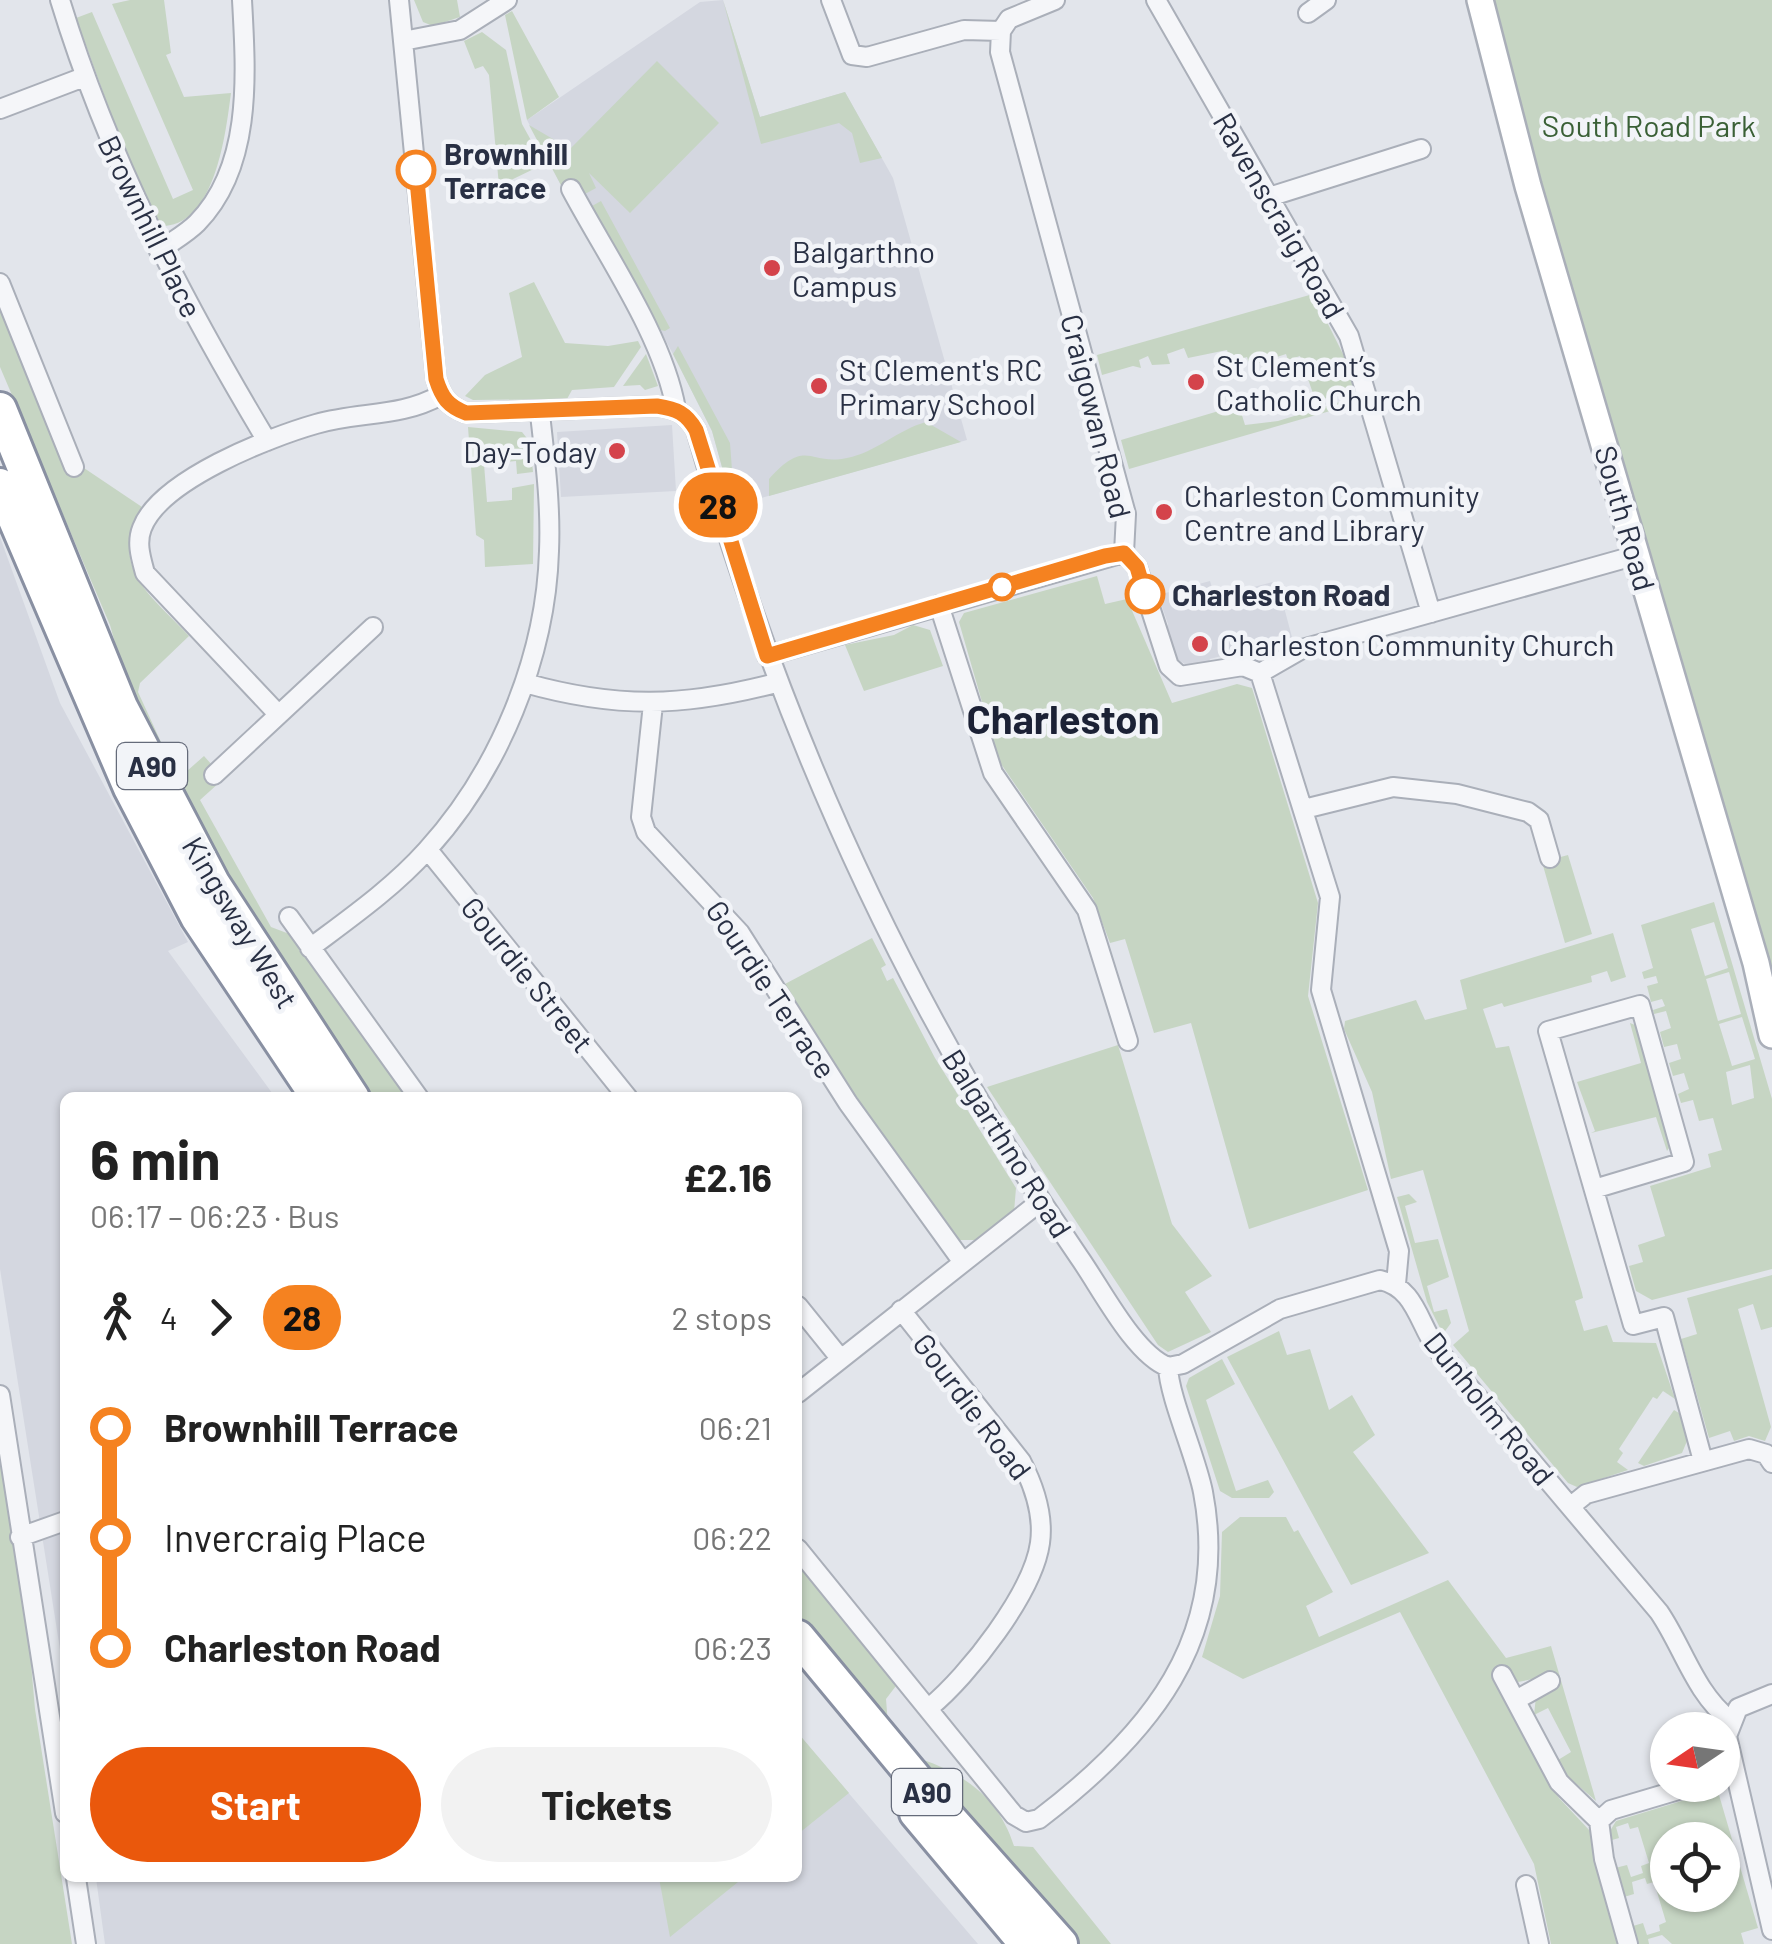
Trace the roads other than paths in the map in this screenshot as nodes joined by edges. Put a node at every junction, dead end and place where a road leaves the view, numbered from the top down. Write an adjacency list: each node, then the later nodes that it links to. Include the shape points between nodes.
1 (60, 0): 13 (street, Brownhill Place)
2 (242, 0): 18 (street, via 244,106 235,156 220,194 196,224)
3 (399, 0): 12 (street)
4 (507, 0): 12 (street, via 460,30)
5 (831, 0): 11 (street, via 852,56 964,30)
6 (1056, 0): 11 (street, via 1009,19)
7 (1156, 0): 17 (street, Ravenscraig Road)
8 (1326, 0): 10 (street)
9 (1480, 0): 28 (street, South Road)
10 (1308, 13)
11 (1000, 30): 27 (street, Craigowan Road, via 1000,52 1126,514)
12 (403, 41): 20 (street)
13 (84, 77): 14 (street); 18 (street, Brownhill Place)
14 (0, 109)
15 (1421, 150): 17 (street)
16 (571, 188): 21 (street, Balgarthno Road, via 656,349)
17 (1270, 197): 30 (street, Ravenscraig Road, via 1349,336)
18 (159, 251): 24 (street, Brownhill Place)
19 (0, 284): 25 (street)
20 (441, 396): 23 (street, via 466,413); 24 (street, via 412,411 354,416)
21 (676, 408): 23 (street); 32 (street, Balgarthno Road, via 696,430)
22 (0, 409): 47 (highway, Kingsway West / A90, via 121,707 213,882)
23 (540, 414): 34 (street, via 550,553)
24 (267, 441): 37 (street, via 175,491 150,513 139,551 145,573)
25 (76, 453)
26 (2, 492): 46 (highway, Kingsway West / A90, via 130,788 189,900)
27 (1124, 553): 29 (street); 33 (street, Craigowan Road, via 1137,567 1169,666 1180,676 1243,666)
28 (1636, 555): 30 (street); 44 (street, South Road)
29 (939, 605): 32 (street); 45 (street, via 993,774 1087,910)
30 (1431, 612): 33 (street, via 1302,650)
31 (373, 627): 37 (street)
32 (767, 656): 35 (street, Balgarthno Road)
33 (1260, 673): 39 (street, Dunholm Road)
34 (525, 683): 36 (street, via 578,698); 40 (street, via 466,800)
35 (776, 683): 36 (street); 51 (street, Balgarthno Road, via 884,929 974,1095)
36 (653, 704): 52 (street, Gourdie Terrace, via 641,817 646,832 740,933 848,1103)
37 (278, 714): 38 (street)
38 (214, 775)
39 (1304, 810): 41 (street, via 1376,789 1457,794 1528,812 1539,820); 53 (street, Dunholm Road, via 1330,898 1321,990 1398,1251)
40 (428, 850): 43 (street); 49 (street, Gourdie Street)
41 (1550, 858)
42 (288, 917): 43 (street)
43 (310, 948): 48 (street)
44 (1772, 1036)
45 (1128, 1041)
46 (314, 1092)
47 (349, 1092)
48 (415, 1092)
49 (623, 1092)
50 (1594, 1189): 50 (street, via 1548,1030 1640,1004 1684,1162); 60 (street, via 1633,1325 1664,1317)
51 (1041, 1201): 52 (street); 57 (street, Balgarthno Road, via 1143,1349)
52 (962, 1261): 54 (street)
53 (1396, 1284): 57 (street, via 1380,1280 1280,1309); 62 (street, Dunholm Road, via 1410,1296 1438,1349)
54 (901, 1310): 56 (street); 72 (street, Gourdie Road, via 1021,1461 1040,1514 1040,1544 1030,1572 979,1660)
55 (802, 1311): 56 (street)
56 (840, 1358): 58 (street)
57 (1168, 1367): 72 (street, Balgarthno Road, via 1206,1508 1208,1571 1196,1627 1164,1696 1135,1737 1072,1794 1026,1822)
58 (802, 1390)
59 (0, 1395): 64 (street)
60 (1703, 1461): 61 (street, via 1749,1449); 62 (street, via 1586,1494)
61 (1772, 1463)
62 (1571, 1506): 73 (street, Dunholm Road, via 1659,1612 1697,1683)
63 (60, 1523): 64 (street)
64 (20, 1537): 75 (street)
65 (802, 1554): 72 (street)
66 (802, 1641): 84 (highway, A90)
67 (1502, 1675): 71 (street)
68 (802, 1677): 83 (highway, A90)
69 (1550, 1681): 71 (street)
70 (1772, 1694): 74 (street)
71 (1516, 1700): 78 (street, via 1559,1782)
72 (930, 1708)
73 (1723, 1712)
74 (1735, 1712)
75 (60, 1781)
76 (1650, 1799): 78 (street, via 1611,1810)
77 (1737, 1802): 81 (street)
78 (1600, 1821): 86 (street)
79 (77, 1882): 82 (street)
80 (1526, 1885): 85 (street)
81 (1772, 1930)
82 (86, 1944)
83 (1026, 1944)
84 (1061, 1944)
85 (1539, 1944)
86 (1628, 1944)

